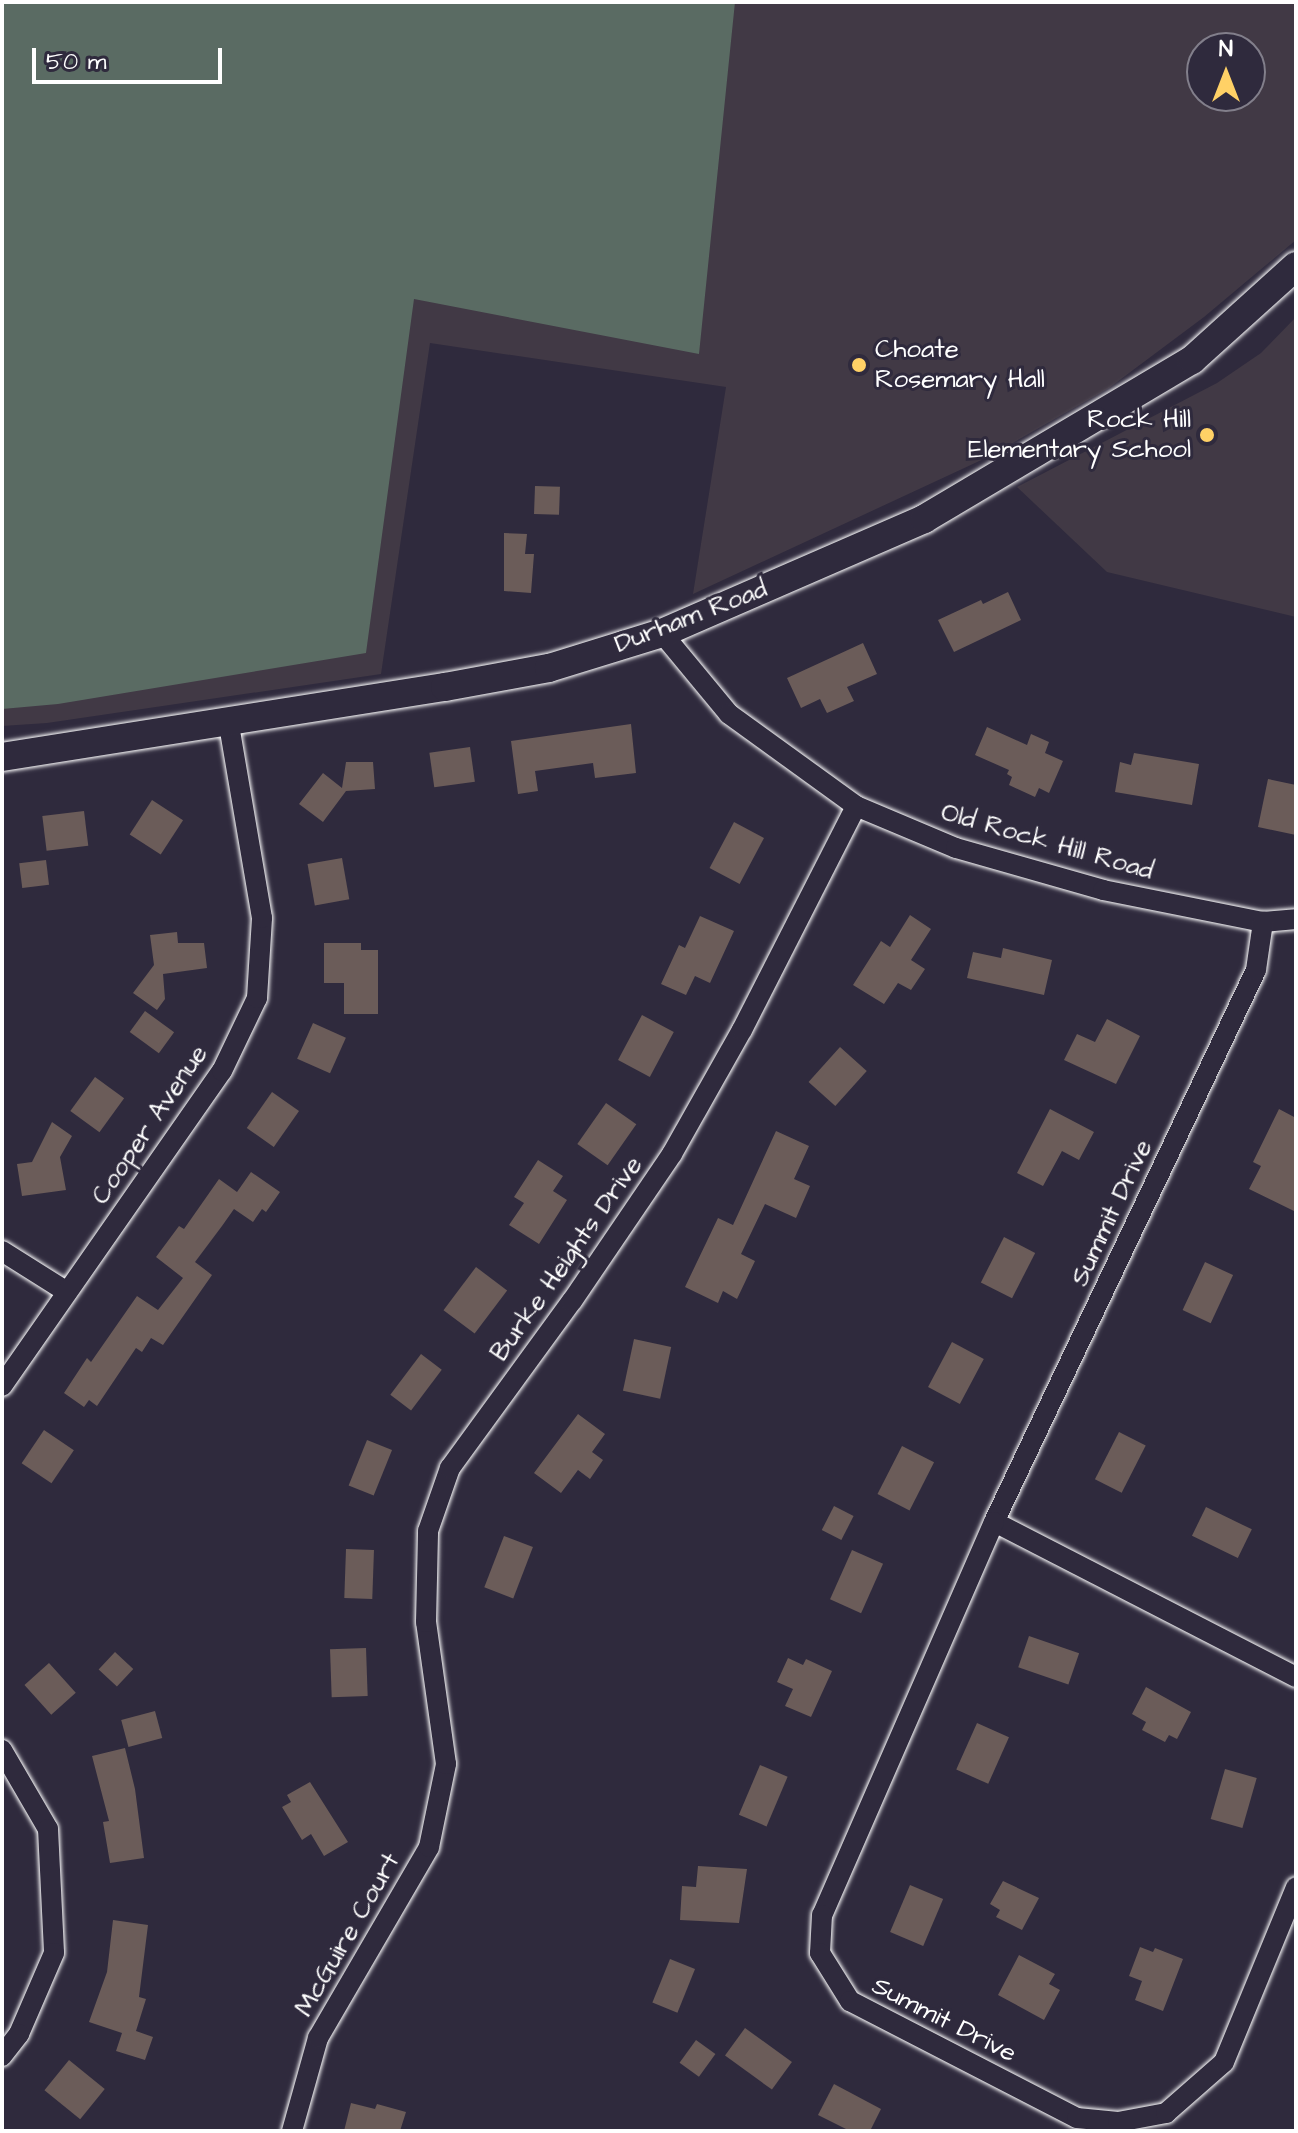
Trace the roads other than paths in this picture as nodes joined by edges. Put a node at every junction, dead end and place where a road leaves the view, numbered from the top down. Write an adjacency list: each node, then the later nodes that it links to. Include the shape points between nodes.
1 (1296, 266): 2 (main road, Durham Road, via 1192,360 924,519)
2 (662, 633): 3 (main road, Durham Road, via 549,668); 5 (street, Old Rock Hill Road, via 729,714)
3 (229, 724): 4 (main road, Durham Road); 9 (street, Cooper Avenue, via 262,918 257,998 222,1071)
4 (2, 757)
5 (856, 806): 7 (street, Old Rock Hill Road, via 956,848 1103,890); 14 (street, Burke Heights Drive, via 672,1154 450,1468 428,1531 426,1622)
6 (1296, 919): 7 (street, Old Rock Hill Road)
7 (1263, 922): 11 (street, Summit Drive, via 1256,970)
8 (2, 1251): 9 (street)
9 (67, 1292): 10 (street, Cooper Avenue)
10 (2, 1386)
11 (994, 1522): 12 (street); 15 (street, Summit Drive, via 822,1915 820,1953 850,2001 1077,2118 1118,2122 1166,2113 1224,2062)
12 (1296, 1677)
13 (2, 1750): 16 (street, via 48,1829 54,1953 19,2034)
14 (446, 1764): 17 (street, McGuire Court, via 429,1847 318,2038)
15 (1296, 1887)
16 (2, 2056)
17 (292, 2131)

